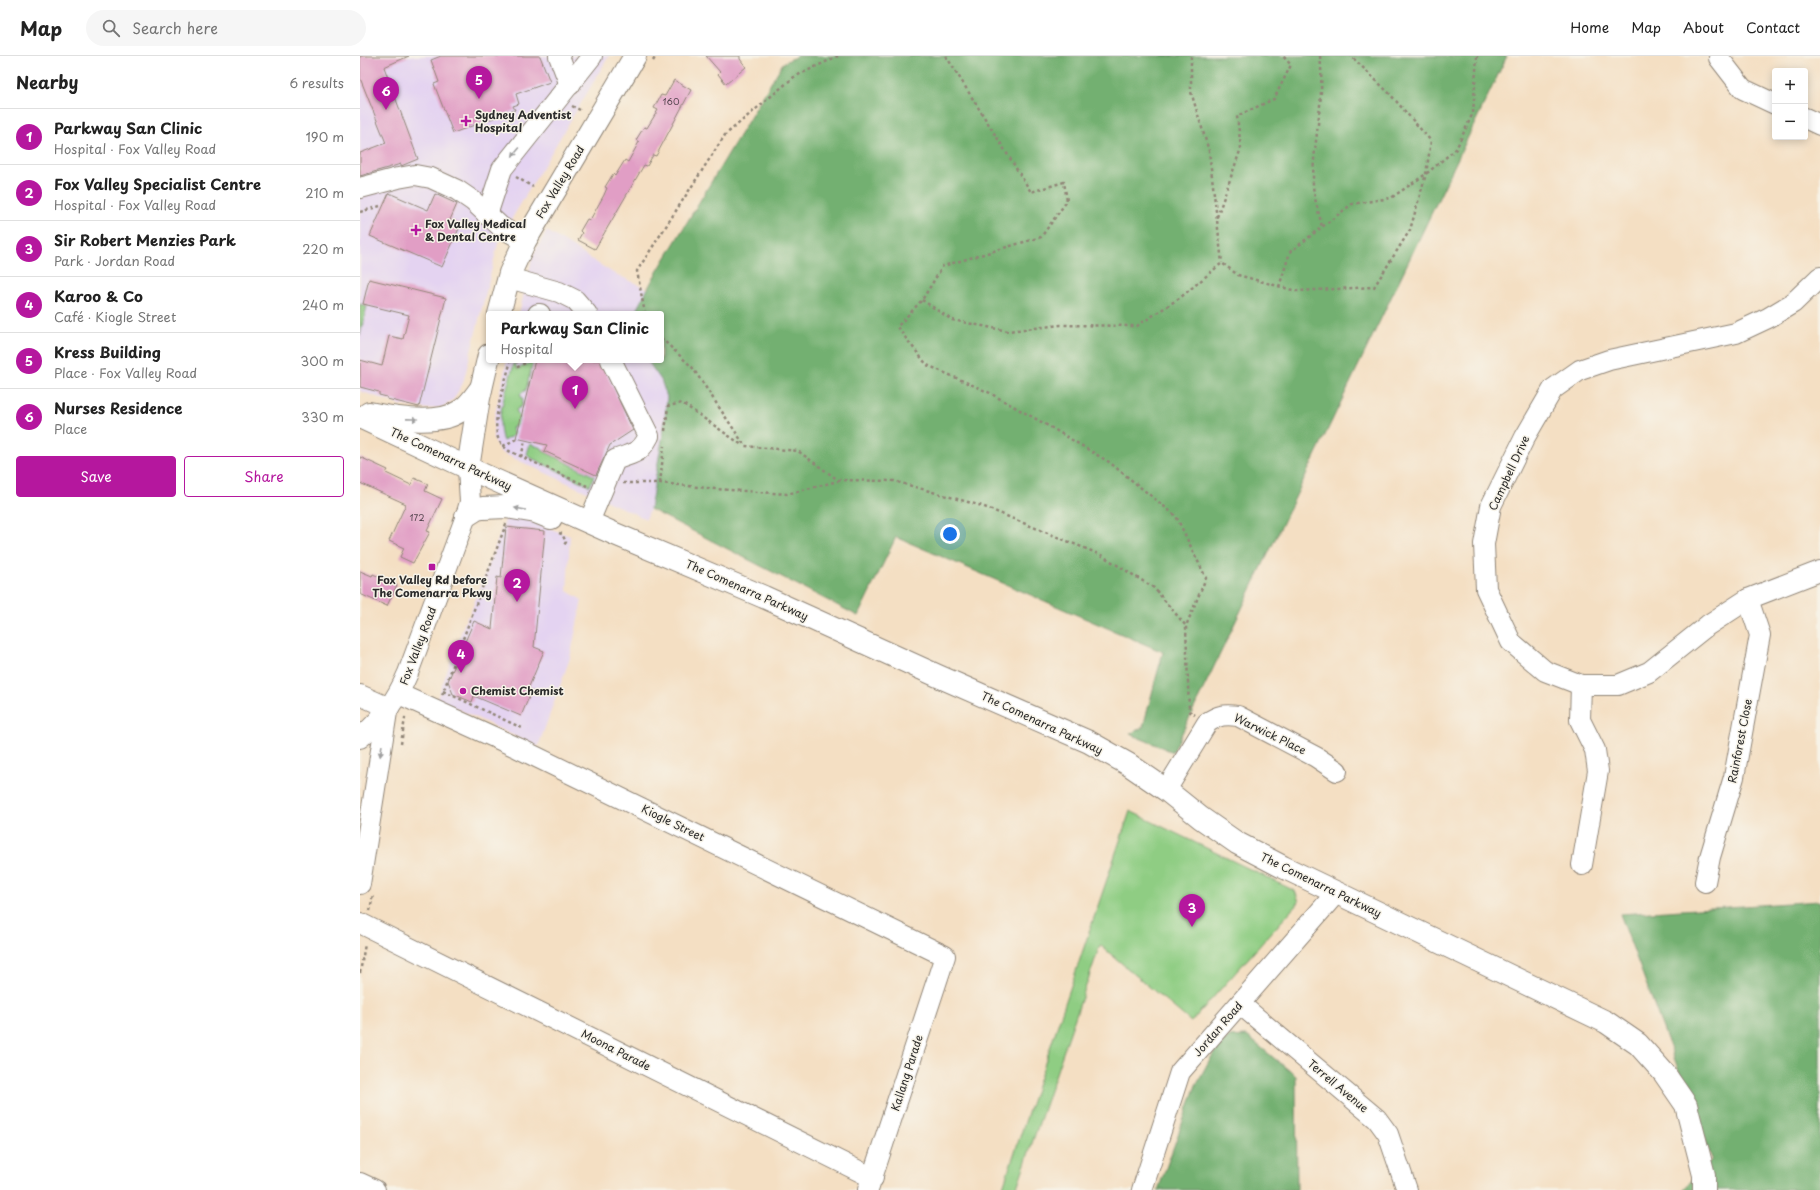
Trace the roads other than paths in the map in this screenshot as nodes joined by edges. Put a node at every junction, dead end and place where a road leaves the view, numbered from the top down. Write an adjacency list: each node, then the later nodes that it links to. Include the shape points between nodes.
1 (559, 56): 5 (street)
2 (592, 56): 5 (street)
3 (635, 56): 11 (main road, Fox Valley Road)
4 (1720, 58): 6 (street, via 1743,89)
5 (570, 85): 10 (street, one-way to 10, via 502,168)
6 (1772, 103)
7 (1808, 119): 8 (street)
8 (1820, 125)
9 (360, 188): 10 (street, via 415,175 431,178 457,190)
10 (487, 215): 11 (street)
11 (525, 241): 13 (main road, Fox Valley Road)
12 (1820, 277): 27 (street, Campbell Drive, via 1793,302 1768,318 1736,333 1609,360 1580,370 1553,389 1525,437 1491,506 1484,544 1486,589 1511,642 1545,670)
13 (509, 278): 14 (main road, Fox Valley Road); 15 (street, via 559,292 575,300)
14 (500, 311)
15 (584, 311)
16 (487, 363): 18 (main road, Fox Valley Road)
17 (612, 363): 23 (street, via 649,436 643,448 615,460)
18 (481, 388): 19 (main road, one-way to 18, via 406,419 447,416 460,412); 21 (main road, Fox Valley Road)
19 (360, 411)
20 (360, 417): 21 (main road, The Comenarra Parkway)
21 (468, 468): 22 (street, Fox Valley Road, via 470,502); 23 (main road, The Comenarra Parkway)
22 (466, 516): 24 (main road, one-way to 22, via 570,525 517,508 483,508); 29 (street, Fox Valley Road)
23 (589, 522): 24 (main road, The Comenarra Parkway)
24 (615, 534): 32 (main road, The Comenarra Parkway, via 764,597 1089,742)
25 (1820, 571): 26 (street, Campbell Drive)
26 (1748, 599): 27 (street, Campbell Drive, via 1708,625 1649,672 1618,684); 34 (street, Rainforest Close, via 1760,635 1734,777 1710,856)
27 (1581, 685): 33 (street, via 1580,720 1595,750 1598,771)
28 (360, 694): 29 (street, Kiogle Street)
29 (392, 705): 30 (street, Fox Valley Road); 35 (street, one-way to 35); 38 (street, Kiogle Street, via 525,751)
30 (360, 738)
31 (1337, 771): 32 (street, Warwick Place, via 1316,757 1238,716 1225,714 1215,716 1207,723)
32 (1166, 790): 36 (main road, The Comenarra Parkway, via 1237,843)
33 (1582, 865)
34 (1705, 882)
35 (360, 884)
36 (1337, 892): 39 (street, Jordan Road); 45 (main road, The Comenarra Parkway, via 1606,1022 1638,1044 1664,1072 1686,1105 1702,1168)
37 (360, 923): 41 (street, Moona Parade)
38 (945, 956): 41 (street, Kallang Parade)
39 (1240, 1004): 43 (street, Jordan Road, via 1180,1072); 44 (street, Terrell Avenue, via 1378,1119 1388,1134)
40 (360, 1183): 42 (street)
41 (871, 1184)
42 (375, 1190)
43 (1142, 1190)
44 (1406, 1190)
45 (1704, 1190)

